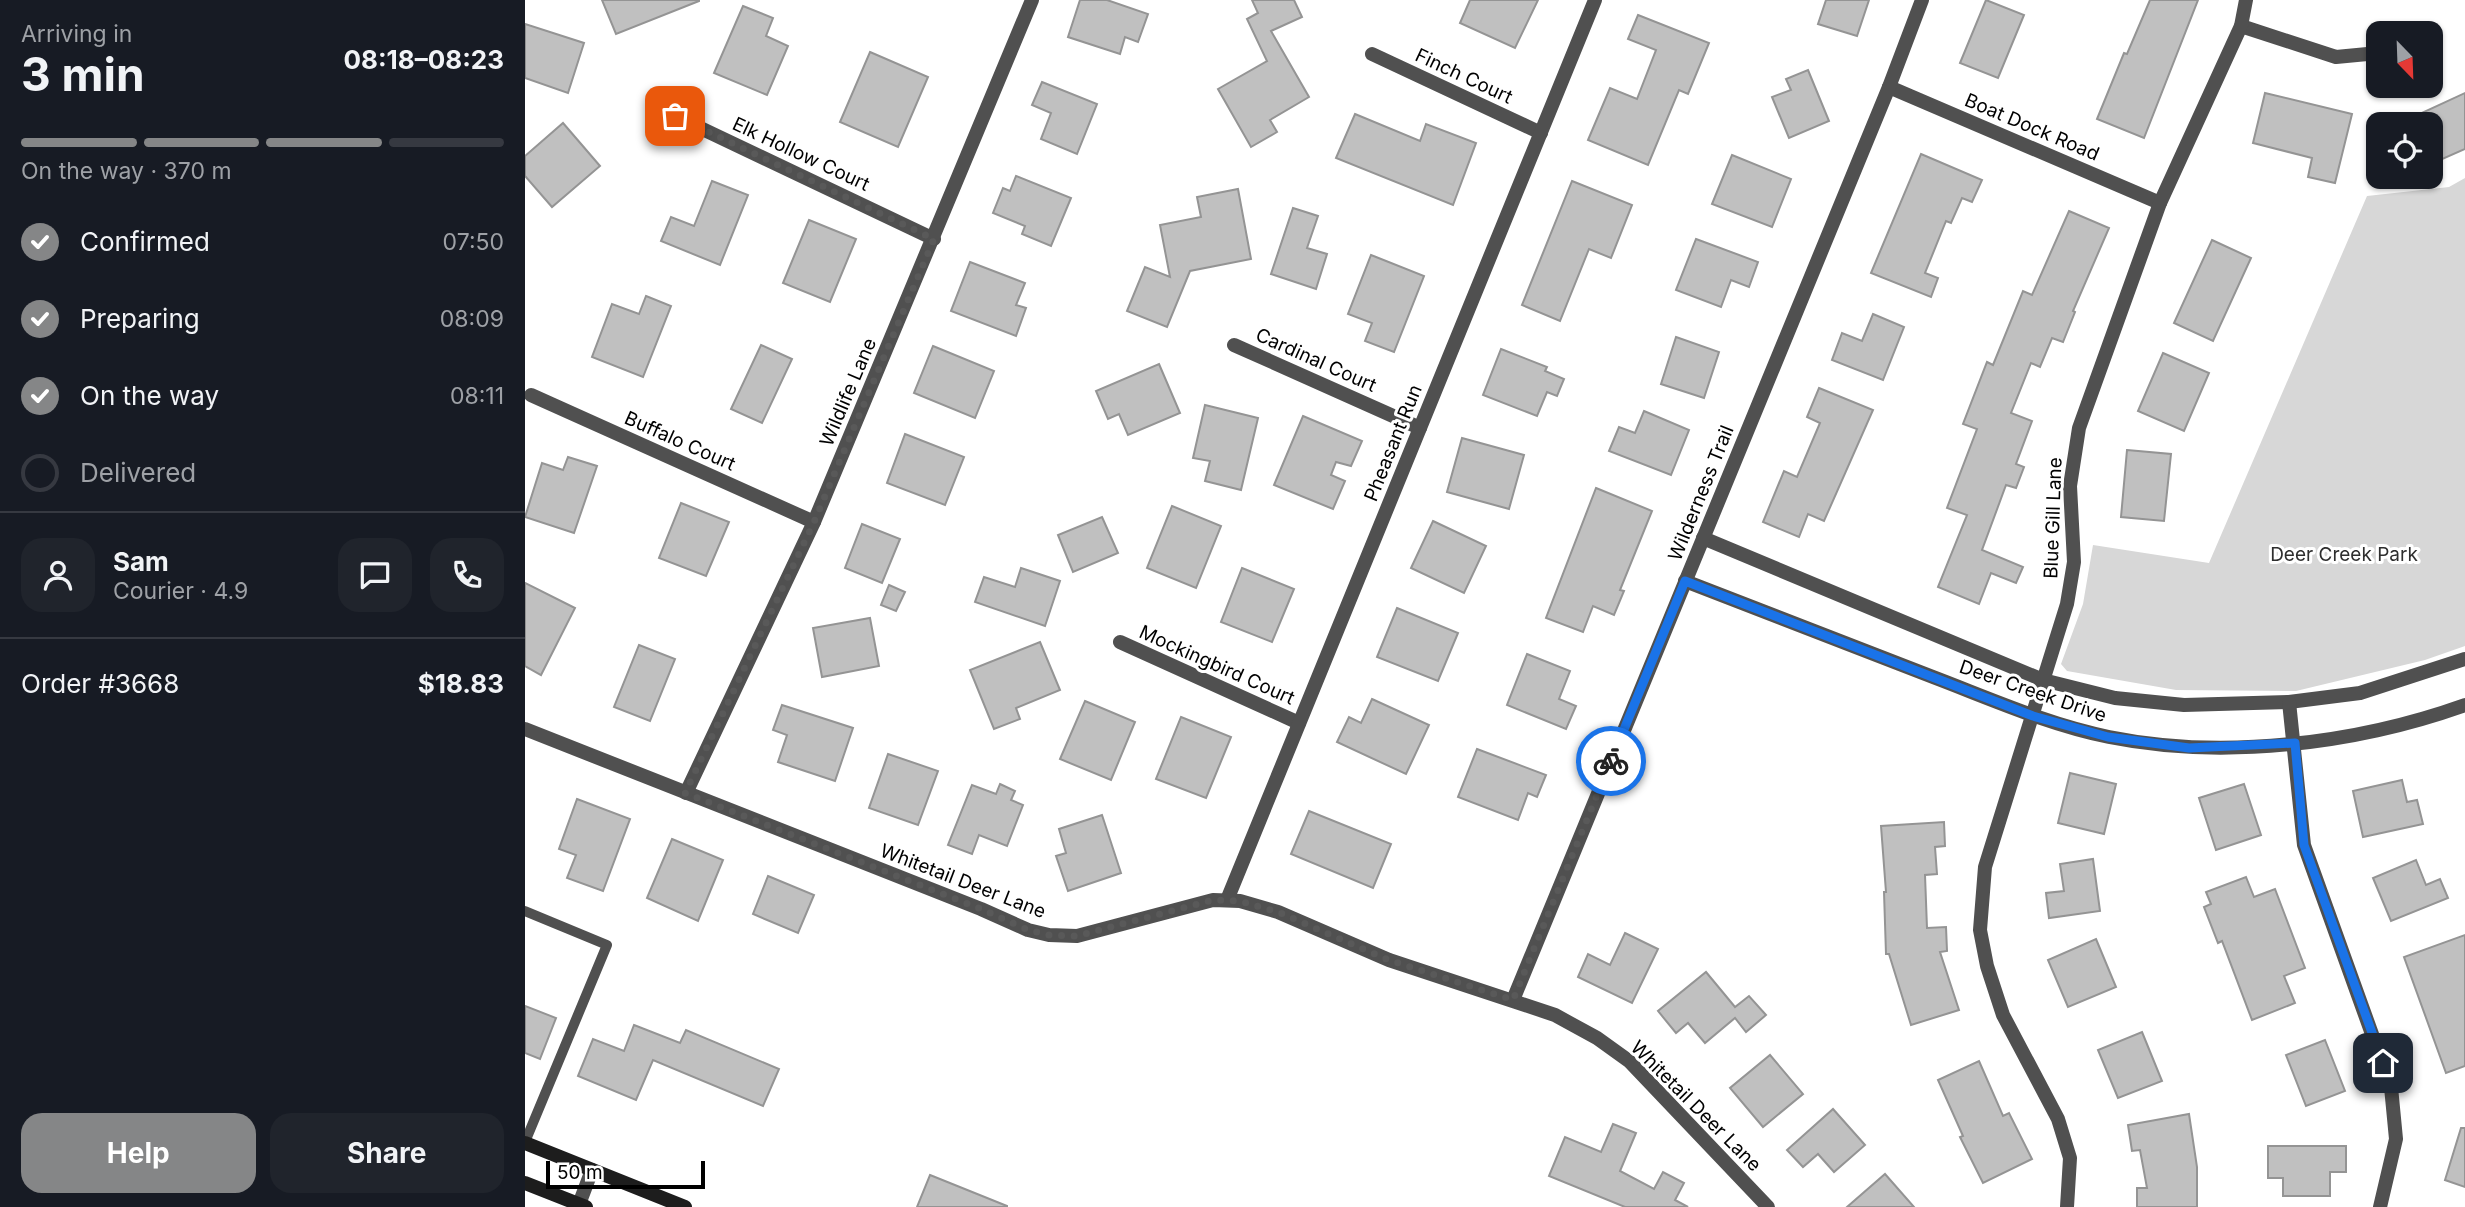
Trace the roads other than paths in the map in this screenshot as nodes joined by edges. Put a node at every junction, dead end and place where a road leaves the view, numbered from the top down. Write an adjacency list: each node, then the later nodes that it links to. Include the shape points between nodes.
1 (1032, 0): 12 (street, Wildlife Lane)
2 (1595, 0): 10 (street, Pheasant Run)
3 (1922, 0): 8 (street, Wilderness Trail)
4 (2246, 0): 5 (street, Blue Gill Lane)
5 (2241, 26): 7 (street, via 2336,57); 11 (street, Blue Gill Lane)
6 (1372, 54): 10 (street, Finch Court)
7 (2366, 54)
8 (1889, 87): 11 (street, Boat Dock Road); 17 (street, Wilderness Trail)
9 (652, 105): 12 (street, Elk Hollow Court)
10 (1541, 133): 15 (street, Pheasant Run)
11 (2160, 203): 21 (street, Blue Gill Lane, via 2078,428 2070,486 2074,562 2067,604)
12 (934, 239): 16 (street, Wildlife Lane)
13 (1234, 345): 15 (street, Cardinal Court)
14 (531, 395): 16 (street, Buffalo Court)
15 (1420, 428): 25 (street, Pheasant Run)
16 (814, 522): 28 (street, Wildlife Lane)
17 (1703, 538): 18 (street, Wilderness Trail); 21 (street, Deer Creek Drive)
18 (1685, 581): 24 (street, Deer Creek Drive); 31 (street, Wilderness Trail)
19 (1120, 642): 25 (street, Mockingbird Court)
20 (2465, 659): 22 (street, Deer Creek Drive, via 2360,693)
21 (2043, 680): 22 (street, Deer Creek Drive, via 2115,698 2184,705); 24 (street, Blue Gill Lane)
22 (2289, 702): 27 (street)
23 (2465, 705): 27 (street, Deer Creek Drive, via 2370,733)
24 (2033, 716): 27 (street, Deer Creek Drive, via 2108,737 2189,748); 38 (street, Blue Gill Lane, via 1985,867 1980,930 2003,1015 2058,1119 2070,1158)
25 (1299, 723): 29 (street, Pheasant Run)
26 (525, 729): 28 (street, Whitetail Deer Lane)
27 (2295, 743): 39 (street, via 2304,845 2391,1087 2396,1139)
28 (685, 793): 29 (street, Whitetail Deer Lane, via 1049,935 1077,936)
29 (1227, 900): 31 (street, Whitetail Deer Lane, via 1278,912 1389,960)
30 (525, 911): 32 (lane, via 607,945)
31 (1513, 1000): 37 (street, Whitetail Deer Lane, via 1555,1015 1629,1060)
32 (525, 1142): 33 (main road)
33 (592, 1170): 35 (street); 36 (main road)
34 (525, 1183): 35 (main road)
35 (581, 1206)
36 (685, 1207)
37 (1768, 1207)
38 (2067, 1207)
39 (2380, 1207)

